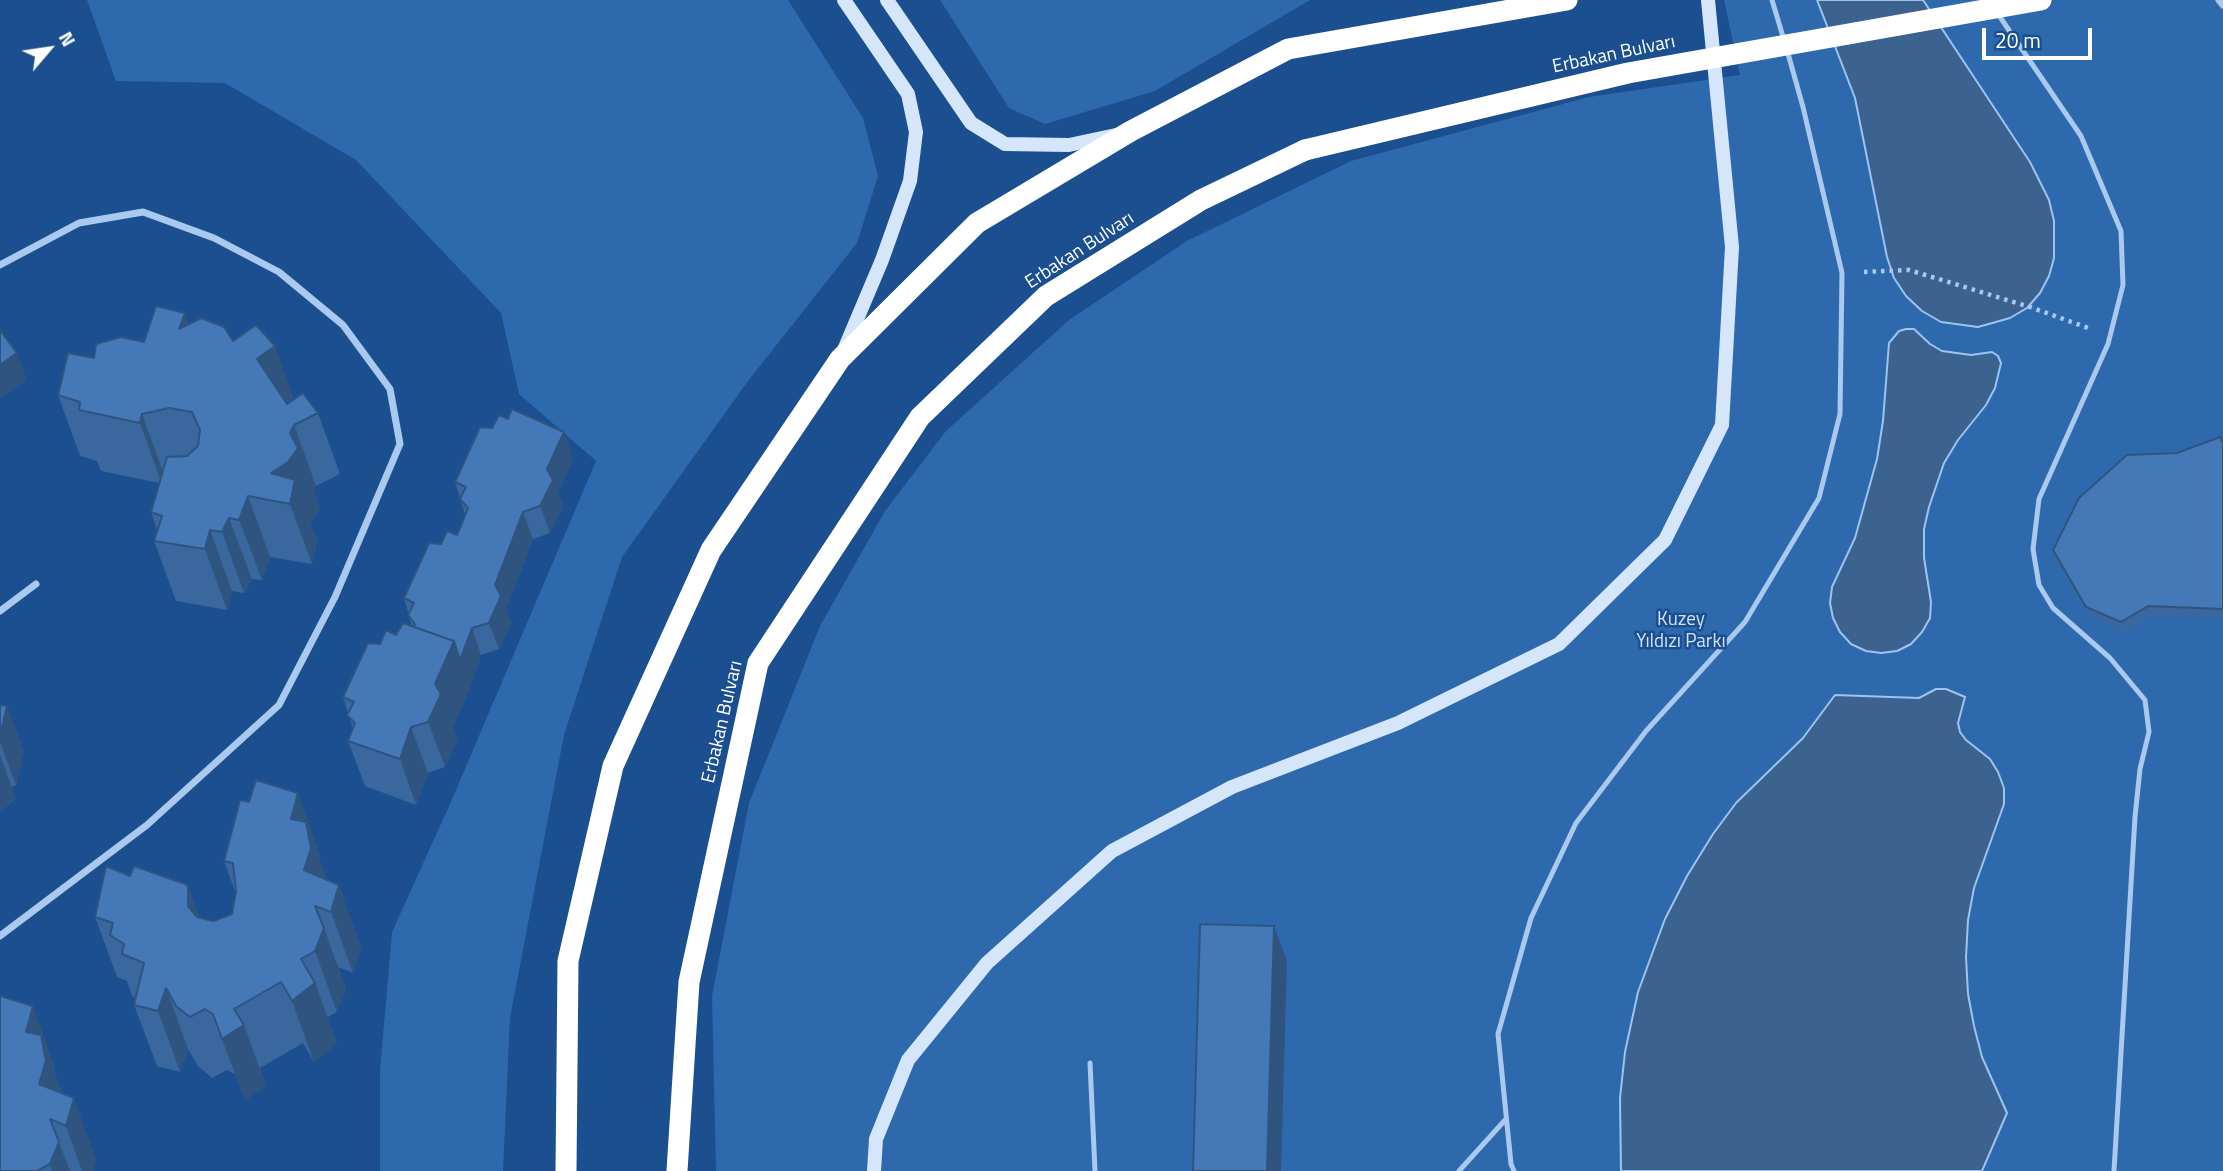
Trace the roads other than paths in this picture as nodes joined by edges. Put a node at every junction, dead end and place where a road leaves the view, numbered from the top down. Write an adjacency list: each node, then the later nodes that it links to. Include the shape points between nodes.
1 (844, 0): 12 (street, via 908,94 916,132 910,181)
2 (887, 0): 10 (street, via 971,123 1005,144 1069,145)
3 (1567, 0): 10 (highway, via 1288,49)
4 (1708, 0): 20 (street, via 1732,247 1722,425 1665,540 1559,643 1398,723 1231,788 1112,851 988,963 908,1060 876,1139)
5 (1772, 0): 17 (lane, via 1803,107 1842,274 1840,414 1819,498 1745,622 1646,731 1576,823 1531,918 1498,1034)
6 (1989, 0): 24 (lane, via 2081,136 2121,231 2123,285 2110,335 2039,499 2032,549 2039,585 2053,608 2110,658 2145,700 2149,732 2134,817)
7 (2041, 0): 19 (highway, Erbakan Bulvarı, bridge, via 1629,74 1305,150 1201,201 1046,296 920,417 758,663 689,982)
8 (2219, 0): 9 (street)
9 (2223, 5)
10 (1131, 131): 12 (highway, via 977,223)
11 (0, 265): 15 (street, via 79,223 143,212 214,237 279,271 342,325 390,389 400,444 335,597 279,705 147,825)
12 (840, 359): 18 (highway, via 711,550 613,766 568,961)
13 (36, 584): 14 (street)
14 (0, 611)
15 (0, 936)
16 (1090, 1063): 21 (lane)
17 (1506, 1118): 22 (lane); 23 (lane)
18 (566, 1171)
19 (677, 1171)
20 (874, 1171)
21 (1095, 1171)
22 (1459, 1171)
23 (1514, 1171)
24 (2114, 1171)

